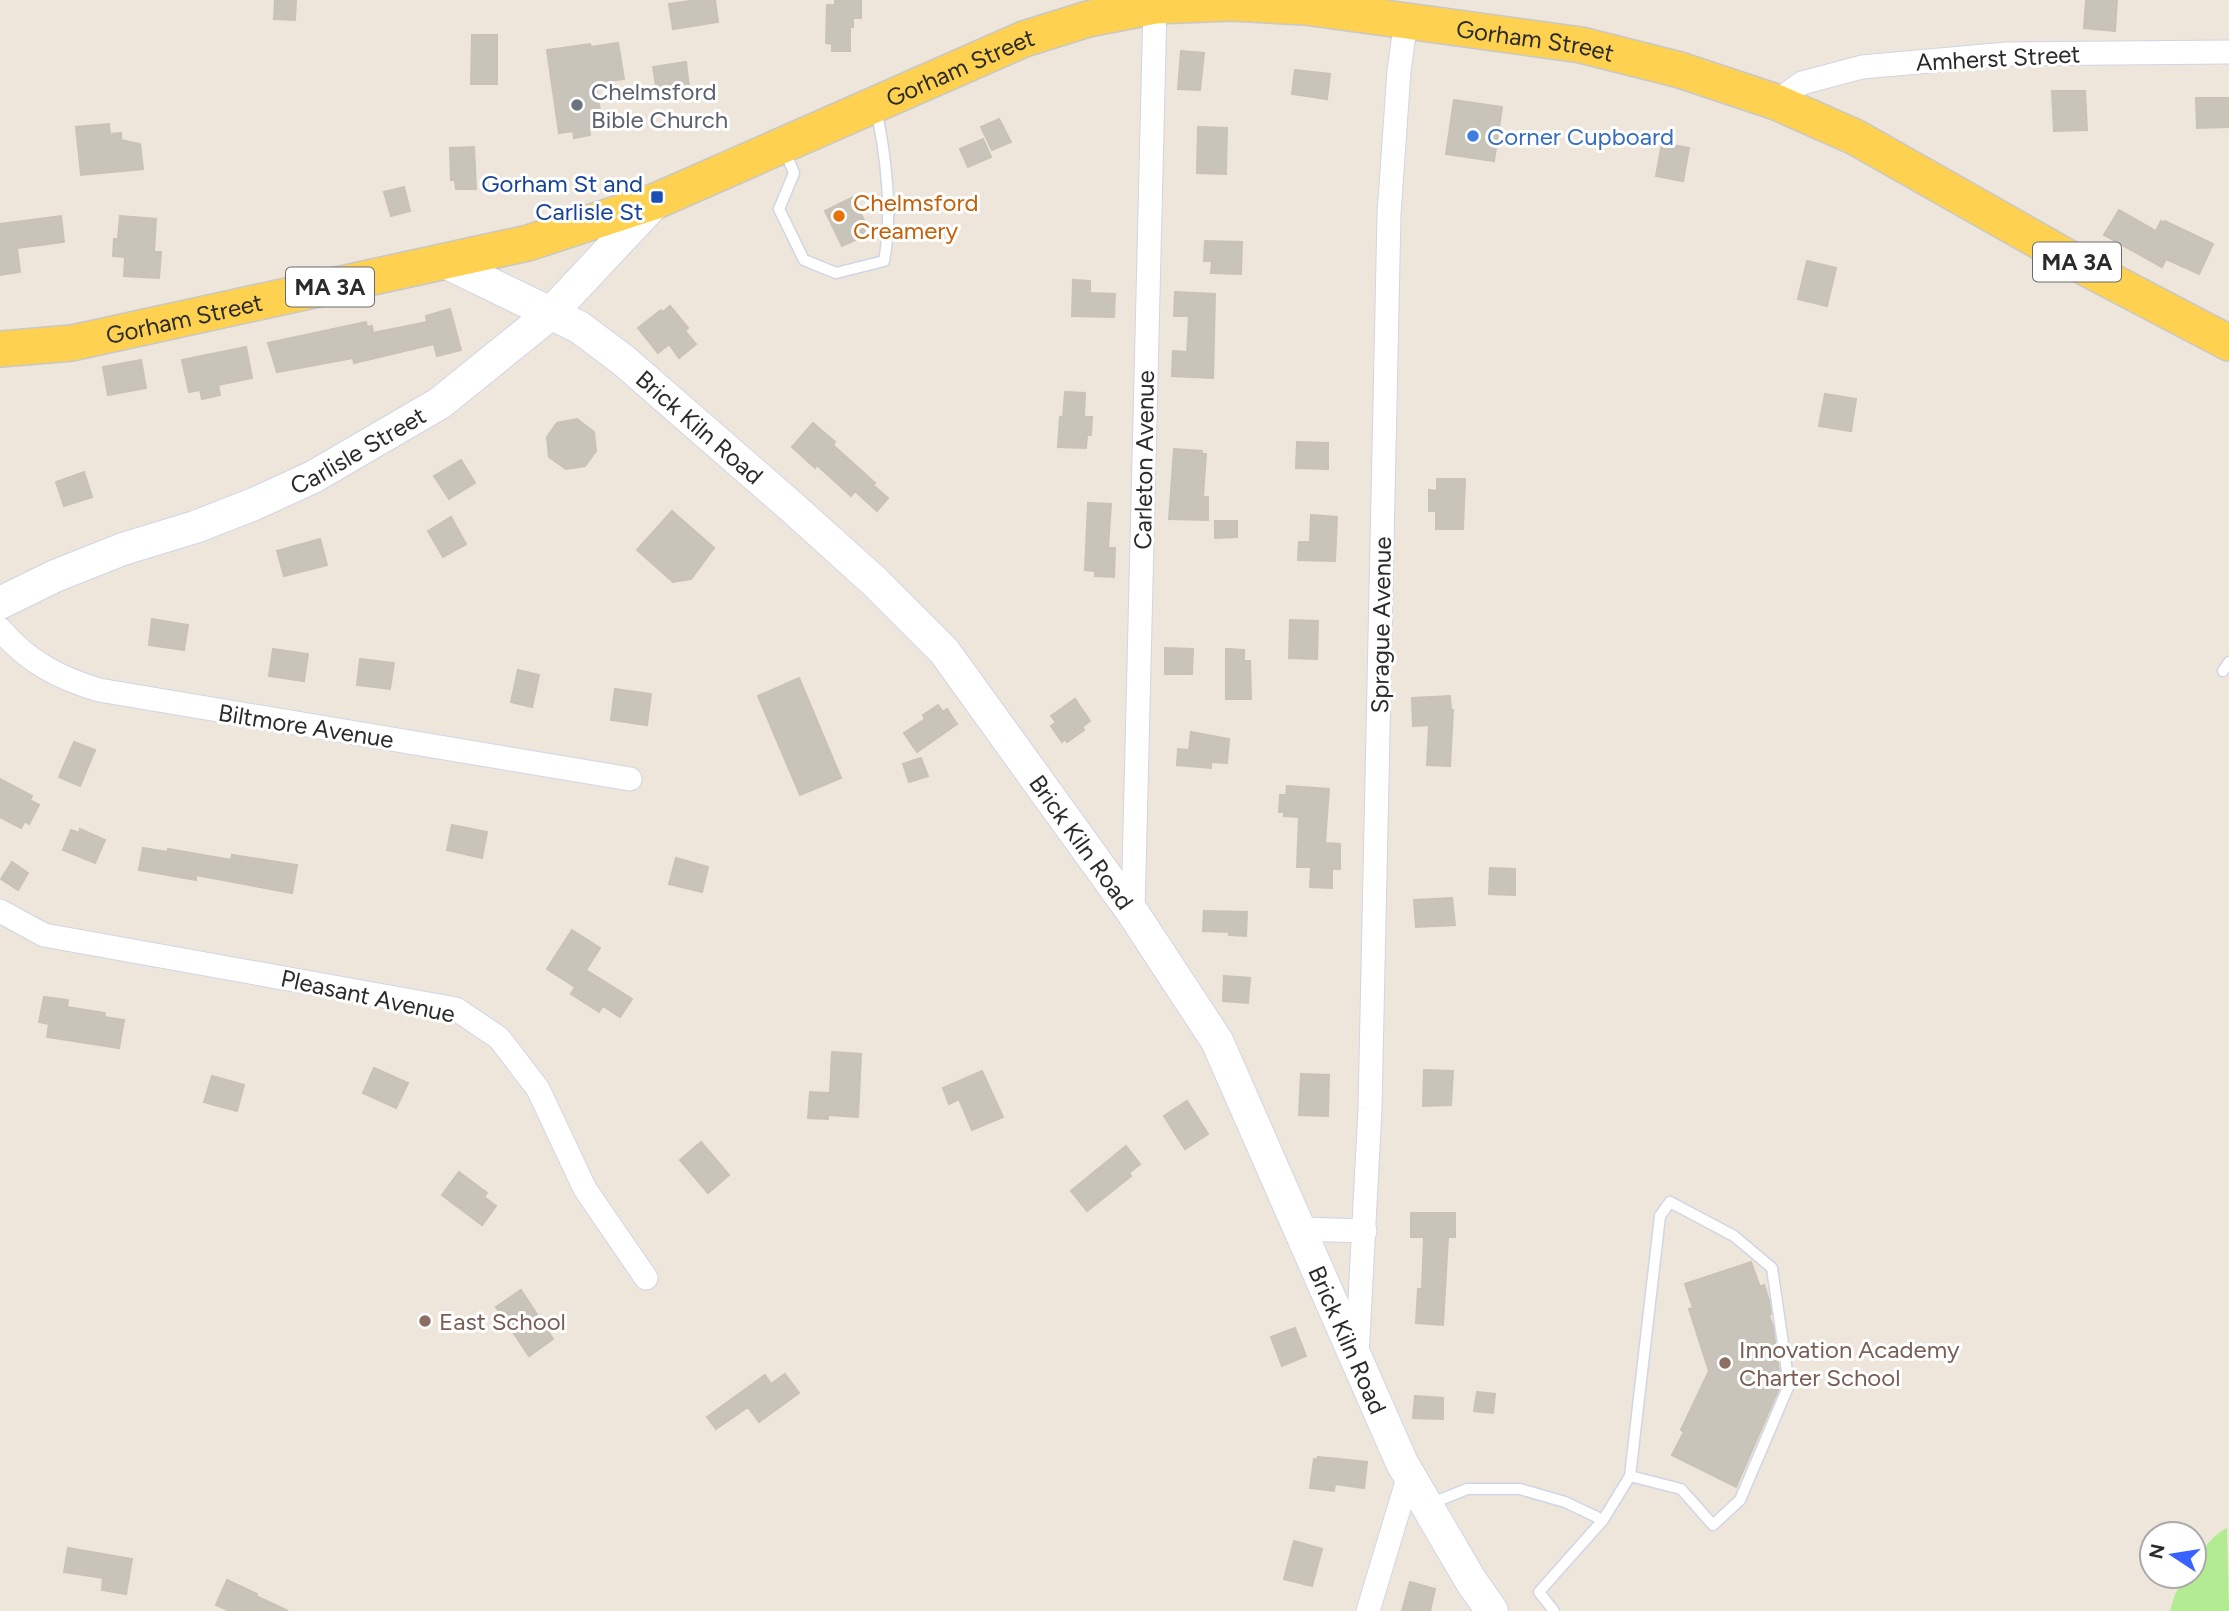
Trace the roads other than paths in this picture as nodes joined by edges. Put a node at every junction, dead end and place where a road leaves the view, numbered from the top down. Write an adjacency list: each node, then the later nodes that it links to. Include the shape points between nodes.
1 (1155, 6): 2 (main road, Gorham Street / MA 3A, via 1231,3 1305,7); 5 (main road, Gorham Street / MA 3A, via 1088,19 1024,39); 16 (street, Carleton Avenue)
2 (1406, 20): 4 (main road, Gorham Street / MA 3A, via 1581,45 1680,70); 18 (street, Sprague Avenue, via 1390,215)
3 (2229, 52): 4 (street, Amherst Street, via 2007,54 1862,67 1802,83)
4 (1776, 102): 10 (main road, Gorham Street / MA 3A, via 1855,137)
5 (875, 104): 6 (main road, Gorham Street / MA 3A); 6 (lane, via 883,139 889,237 884,261 836,273 804,260 779,209 794,173)
6 (782, 145): 7 (main road, Gorham Street / MA 3A)
7 (656, 201): 8 (main road, Gorham Street / MA 3A, via 528,243); 9 (street, Carlisle Street)
8 (443, 261): 9 (street, Brick Kiln Road); 11 (main road, Gorham Street / MA 3A, via 72,343)
9 (550, 314): 12 (street, Carlisle Street, via 440,403 313,477 195,527 55,576); 16 (street, Brick Kiln Road, via 579,327 654,386 875,582 944,651)
10 (2229, 344)
11 (0, 349)
12 (0, 603)
13 (0, 629): 14 (street, Biltmore Avenue, via 40,666 99,691)
14 (630, 779)
15 (0, 911): 19 (street, Pleasant Avenue, via 44,935 456,1009 499,1038 538,1089 585,1189)
16 (1133, 913): 17 (street, Brick Kiln Road, via 1217,1041)
17 (1300, 1229): 18 (street); 20 (street, Brick Kiln Road)
18 (1364, 1231): 20 (street, Sprague Avenue)
19 (646, 1278)
20 (1356, 1362): 21 (street, Brick Kiln Road)
21 (1409, 1475): 23 (street, Brick Kiln Road); 25 (street)
22 (1630, 1476): 22 (lane, via 1660,1216 1670,1202 1734,1236 1772,1268 1789,1385 1740,1500 1713,1525 1681,1489); 24 (lane)
23 (1427, 1506): 24 (lane, via 1467,1489 1520,1489 1565,1502); 26 (street, Brick Kiln Road)
24 (1603, 1520): 27 (lane, via 1539,1592)
25 (1368, 1611)
26 (1492, 1611)
27 (1554, 1611)

